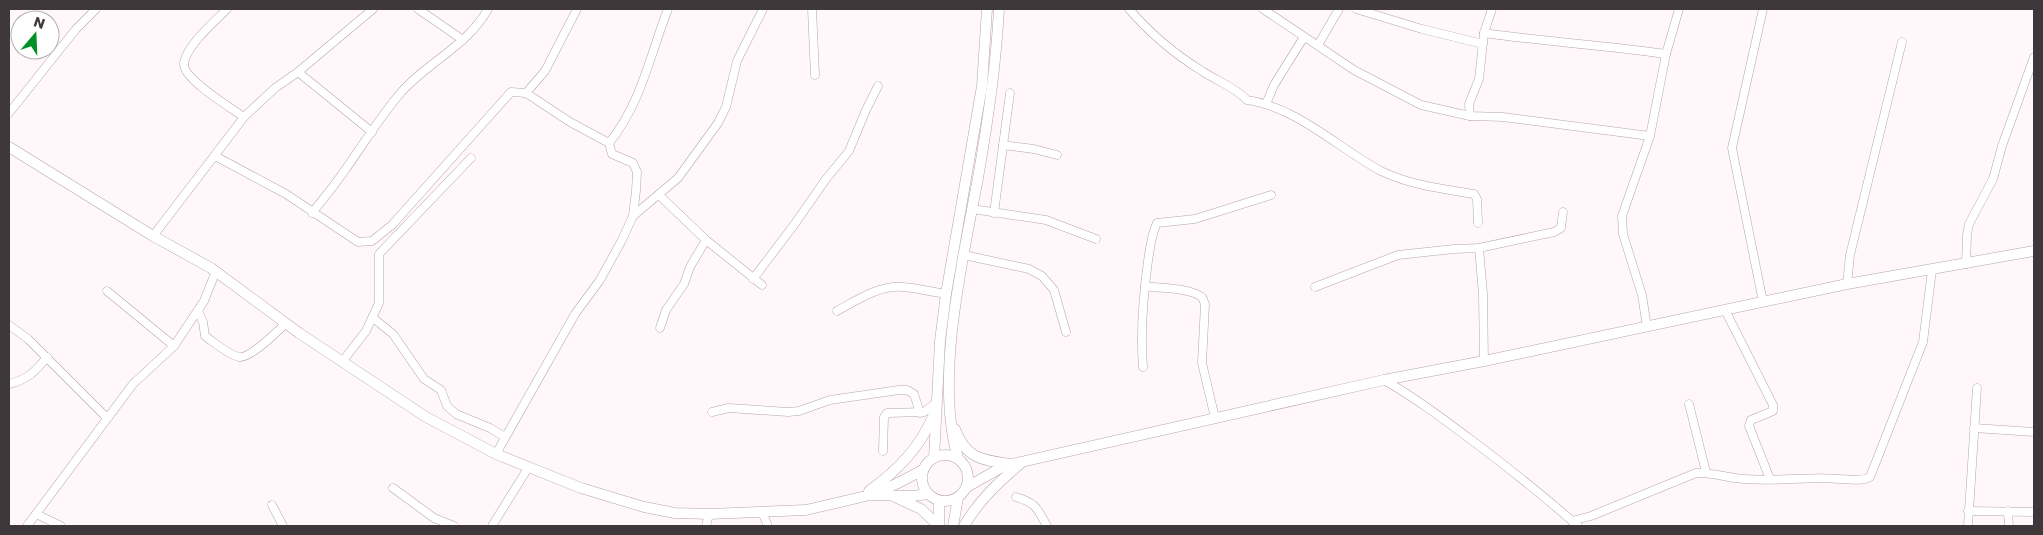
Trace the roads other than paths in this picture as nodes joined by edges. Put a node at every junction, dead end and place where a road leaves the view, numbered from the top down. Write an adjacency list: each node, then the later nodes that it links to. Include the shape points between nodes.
1 (96, 9): 33 (street, via 76,29)
2 (227, 9): 35 (street, via 188,53 184,66 186,73 198,84)
3 (373, 9): 27 (street)
4 (418, 9): 21 (street)
5 (488, 9): 21 (street)
6 (577, 9): 30 (street, via 545,71)
7 (668, 9): 38 (street, via 638,95)
8 (763, 9): 44 (street, via 737,61 726,107 718,123 678,178)
9 (812, 9): 28 (street)
10 (987, 9): 67 (main road, via 982,86)
11 (999, 9): 46 (main road, via 992,96)
12 (1129, 9): 32 (street, via 1201,71 1240,92 1246,100)
13 (1263, 9): 20 (street)
14 (1339, 9): 24 (street)
15 (1356, 9): 23 (street)
16 (1492, 9): 19 (street)
17 (1679, 9): 25 (street)
18 (1763, 9): 68 (street, via 1732,148)
19 (1484, 33): 23 (street); 25 (street)
20 (1304, 37): 24 (street); 32 (street)
21 (463, 40): 36 (street, via 411,82)
22 (1902, 42): 62 (street, via 1850,255)
23 (1482, 44): 34 (street, via 1480,79 1469,104)
24 (1318, 45): 34 (street, via 1404,98)
25 (1666, 54): 37 (street)
26 (2034, 57): 58 (street, via 1993,179 1969,224)
27 (298, 72): 35 (street, via 274,88); 36 (street)
28 (815, 75)
29 (878, 86): 61 (street, via 849,151)
30 (526, 93): 38 (street); 47 (street, via 511,92 392,225 372,241 358,242)
31 (1010, 93): 39 (street)
32 (1266, 104): 51 (street, via 1400,178 1434,188 1474,194)
33 (9, 113)
34 (1470, 116): 37 (street, via 1512,118)
35 (244, 117): 42 (street)
36 (372, 132): 47 (street)
37 (1650, 136): 75 (street, via 1621,224 1642,295)
38 (609, 143): 50 (street, via 612,154 633,163 637,172)
39 (1003, 145): 41 (street); 48 (street)
40 (9, 147): 52 (main road)
41 (1058, 155)
42 (215, 156): 47 (street, via 286,194); 52 (street)
43 (470, 158): 72 (street, via 379,254 379,304)
44 (659, 195): 50 (street, via 650,198); 54 (street)
45 (1271, 195): 64 (street, via 1195,219 1157,223)
46 (972, 209): 48 (street); 57 (main road)
47 (312, 212)
48 (994, 212): 53 (street, via 1046,220)
49 (1563, 212): 55 (street, via 1559,231)
50 (633, 216): 95 (street, via 600,280 575,314)
51 (1478, 223)
52 (153, 236): 60 (main road)
53 (1096, 239)
54 (706, 240): 61 (street); 76 (street, via 684,284 666,310)
55 (1479, 248): 65 (street, via 1398,255); 80 (street)
56 (2034, 251): 58 (main road)
57 (964, 255): 77 (street, via 1029,269 1042,276 1054,290); 90 (main road, via 953,326)
58 (1966, 264): 59 (main road)
59 (1932, 270): 62 (main road); 105 (street, via 1923,342 1870,477 1861,480)
60 (216, 271): 70 (street); 73 (main road)
61 (753, 279): 63 (street)
62 (1847, 284): 68 (main road)
63 (762, 286)
64 (1145, 286): 82 (street); 92 (street, via 1195,292 1202,297 1202,363)
65 (1315, 287)
66 (107, 291): 78 (street)
67 (946, 294): 71 (street, via 889,287); 87 (main road)
68 (1763, 302): 69 (main road)
69 (1725, 310): 75 (main road); 105 (street, via 1773,405 1773,411 1751,420 1749,426)
70 (198, 311): 73 (street, via 205,336 240,357); 78 (street)
71 (837, 311)
72 (373, 318): 81 (street); 95 (street, via 393,334 424,379 442,390 452,410)
73 (286, 323): 81 (main road)
74 (9, 325): 79 (street)
75 (1647, 327): 80 (main road)
76 (660, 328)
77 (1066, 332)
78 (174, 346): 91 (street, via 133,384)
79 (47, 357): 84 (street, via 26,379); 91 (street)
80 (1484, 361): 83 (main road)
81 (342, 362): 97 (main road, via 426,417)
82 (1143, 367)
83 (1384, 380): 92 (main road); 121 (street, via 1416,398)
84 (9, 384)
85 (1977, 388): 93 (street)
86 (1689, 404): 104 (street)
87 (937, 405): 89 (street); 98 (main road); 110 (main road, via 922,440 912,454)
88 (712, 412): 89 (street, via 729,408 799,411 830,400 907,390 914,394)
89 (920, 413): 96 (street, via 886,413)
90 (950, 417): 99 (main road, via 952,440); 101 (main road, via 969,453)
91 (107, 418): 119 (street)
92 (1215, 418): 100 (main road)
93 (1974, 428): 94 (street); 115 (street)
94 (2034, 432)
95 (505, 437): 97 (street)
96 (883, 451)
97 (496, 454): 102 (main road)
98 (934, 458): 99 (main road, via 944,455); 103 (main road)
99 (960, 460): 101 (main road); 107 (main road, via 969,477)
100 (1023, 461): 101 (main road); 131 (main road, via 989,492)
101 (1008, 465): 107 (main road)
102 (528, 468): 120 (main road, via 644,507 675,513); 126 (street)
103 (923, 470): 108 (main road, via 923,485); 110 (main road)
104 (1706, 472): 105 (street, via 1734,478); 121 (street, via 1686,476)
105 (1770, 479)
106 (393, 488): 125 (street, via 434,518)
107 (967, 488): 112 (main road)
108 (928, 494): 109 (main road); 113 (main road)
109 (891, 496): 110 (main road); 129 (main road, via 921,510)
110 (865, 497): 116 (main road, via 806,510)
111 (1016, 497): 132 (street, via 1030,501)
112 (958, 498): 113 (main road); 130 (main road)
113 (939, 501): 129 (main road)
114 (272, 505): 124 (street)
115 (1968, 511): 117 (street); 133 (street)
116 (762, 512): 120 (main road); 128 (street)
117 (2008, 512): 118 (street); 134 (street)
118 (2034, 512)
119 (36, 514): 122 (street); 123 (street)
120 (709, 514): 127 (street)
121 (1575, 524)
122 (27, 526)
123 (61, 526)
124 (283, 526)
125 (454, 526)
126 (492, 526)
127 (706, 526)
128 (768, 526)
129 (939, 526)
130 (954, 526)
131 (964, 526)
132 (1047, 526)
133 (1968, 526)
134 (2008, 526)

